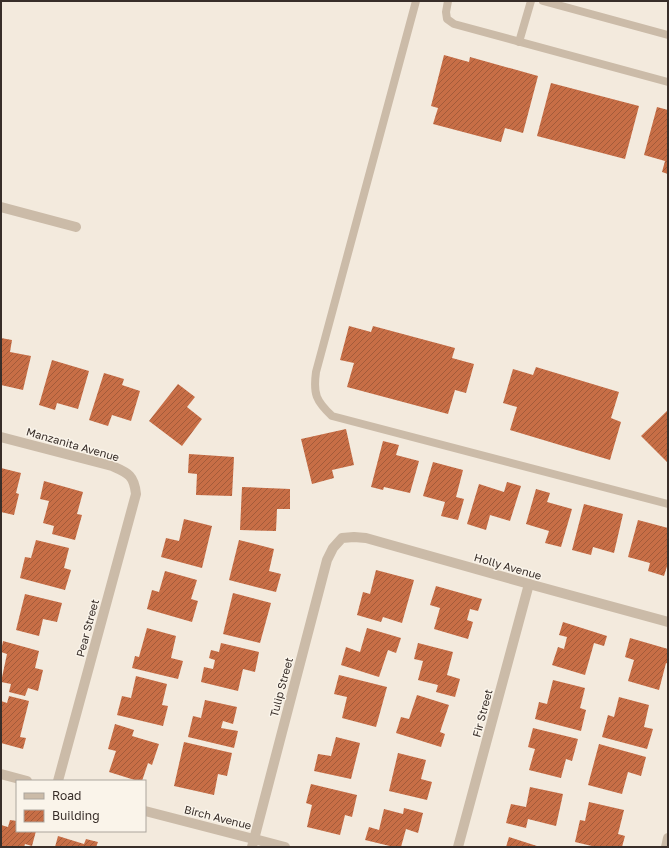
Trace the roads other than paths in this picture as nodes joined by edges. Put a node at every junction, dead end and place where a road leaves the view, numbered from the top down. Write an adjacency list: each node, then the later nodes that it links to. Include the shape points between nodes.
1 (416, 1): 12 (lane, via 316,372 314,388 321,406 332,416)
2 (448, 1): 6 (lane, via 447,20)
3 (531, 1): 6 (lane)
4 (543, 1): 5 (lane)
5 (668, 35)
6 (519, 42): 7 (lane)
7 (668, 82)
8 (1, 207): 9 (street)
9 (76, 227)
10 (1, 437): 11 (street, Manzanita Avenue, via 112,466 125,472)
11 (135, 481): 18 (street, Pear Street, via 136,494)
12 (668, 504)
13 (342, 538): 14 (street, Holly Avenue, via 366,538); 21 (street, Tulip Street, via 327,560)
14 (528, 584): 15 (street, Holly Avenue); 23 (street, Fir Street)
15 (668, 622)
16 (1, 774): 17 (street)
17 (23, 780)
18 (58, 780)
19 (146, 811): 21 (street, Birch Avenue)
20 (668, 838): 24 (street)
21 (253, 843): 22 (street, Birch Avenue)
22 (286, 847)
23 (458, 847)
24 (666, 847)

